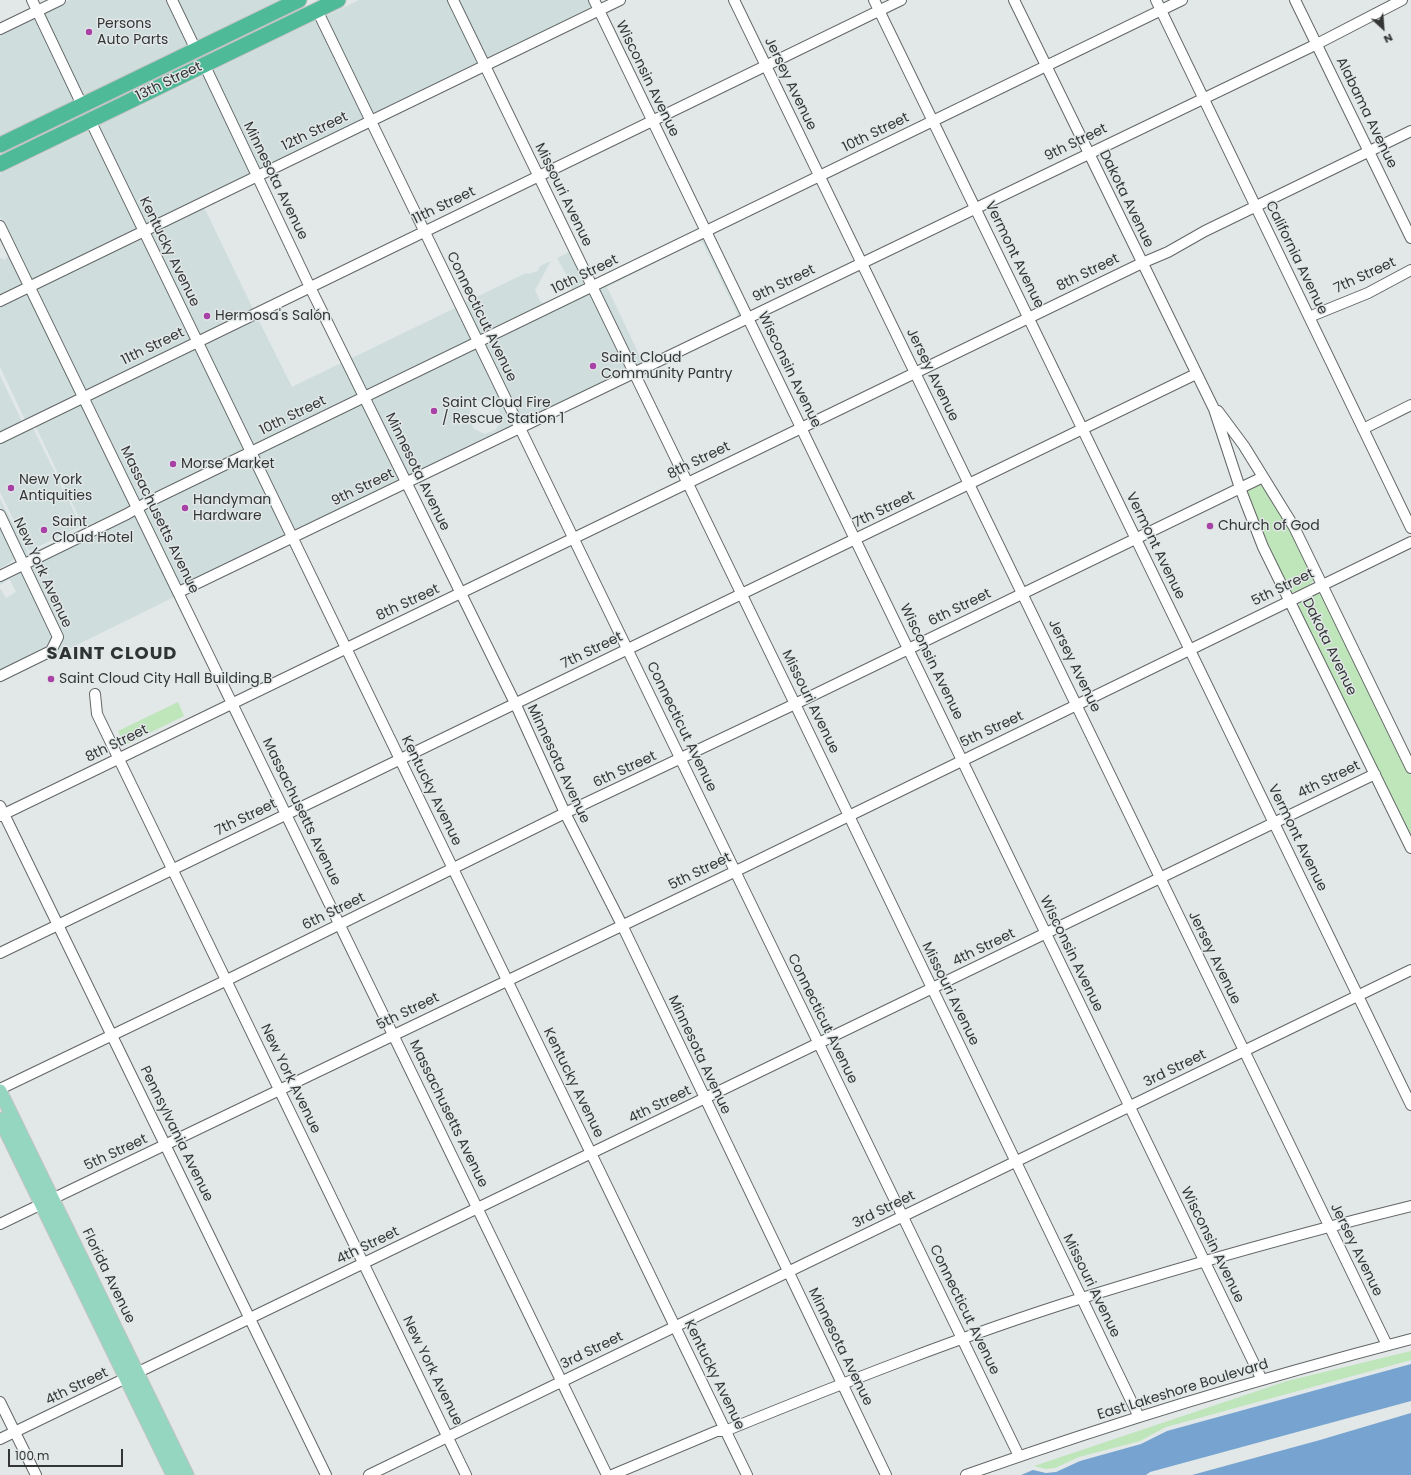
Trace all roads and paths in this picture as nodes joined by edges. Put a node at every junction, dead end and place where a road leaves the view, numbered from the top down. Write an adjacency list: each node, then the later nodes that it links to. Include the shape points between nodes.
1 (32, 0): 21 (street)
2 (60, 0): 21 (street)
3 (172, 0): 25 (street)
4 (299, 0): 22 (highway, 13th Street)
5 (338, 0): 17 (highway)
6 (453, 0): 28 (street, Missouri Avenue)
7 (594, 0): 18 (street, Wisconsin Avenue)
8 (620, 0): 18 (street, 12th Street)
9 (734, 0): 27 (street, Jersey Avenue)
10 (874, 0): 19 (street, Vermont Avenue)
11 (901, 0): 19 (street, 11th Street)
12 (1014, 0): 29 (street, Dakota Avenue)
13 (1156, 0): 20 (street, California Avenue)
14 (1182, 0): 20 (street, 10th Street)
15 (1295, 0): 24 (street, Alabama Avenue)
16 (1402, 0): 24 (street, 9th Street)
17 (315, 3): 26 (highway, 13th Street, via 272,25 262,37); 36 (street, Connecticut Avenue)
18 (599, 10): 28 (street, 12th Street); 35 (street, Wisconsin Avenue)
19 (880, 10): 27 (street, 11th Street); 37 (street, Vermont Avenue)
20 (1161, 10): 29 (street, 10th Street); 32 (street, California Avenue)
21 (37, 11): 23 (street); 33 (street)
22 (262, 18): 25 (highway, 13th Street); 26 (highway, via 249,33 206,56)
23 (0, 29)
24 (1316, 44): 32 (street, 9th Street); 42 (street, Alabama Avenue)
25 (196, 50): 30 (highway, 13th Street); 31 (highway, via 192,62 155,81)
26 (204, 64): 31 (highway, 13th Street); 46 (street, Minnesota Avenue)
27 (765, 65): 35 (street, 11th Street); 48 (street, Jersey Avenue)
28 (485, 66): 36 (street, 12th Street); 47 (street, Missouri Avenue)
29 (1047, 66): 37 (street, 10th Street); 43 (street, Dakota Avenue)
30 (152, 72): 33 (highway, 13th Street); 34 (highway, via 135,89 96,107)
31 (148, 92): 34 (highway, 13th Street)
32 (1202, 98): 43 (street, 9th Street); 49 (street, California Avenue)
33 (82, 105): 39 (highway, 13th Street); 41 (highway, via 77,119 40,137)
34 (90, 120): 41 (highway, 13th Street); 52 (street, Kentucky Avenue)
35 (652, 120): 47 (street, 11th Street); 54 (street, Wisconsin Avenue)
36 (371, 121): 46 (street, 12th Street); 53 (street, Connecticut Avenue)
37 (933, 121): 48 (street, 10th Street); 50 (street, Vermont Avenue)
38 (1411, 131): 42 (street, 8th Street)
39 (26, 132): 40 (highway, 13th Street); 44 (highway, via 20,144)
40 (0, 145)
41 (35, 147): 45 (highway, 13th Street)
42 (1370, 151): 49 (street, 8th Street); 55 (street, Alabama Avenue)
43 (1088, 153): 50 (street, 9th Street); 57 (street, Dakota Avenue)
44 (0, 154)
45 (0, 164)
46 (258, 175): 52 (street, 12th Street); 59 (street, Minnesota Avenue)
47 (538, 176): 53 (street, 11th Street); 61 (street, Missouri Avenue)
48 (819, 176): 54 (street, 10th Street); 56 (street, Jersey Avenue)
49 (1255, 207): 57 (street, 8th Street); 64 (street, California Avenue)
50 (975, 208): 56 (street, 9th Street); 65 (street, Vermont Avenue)
51 (0, 226): 60 (street, Massachusetts Avenue)
52 (144, 231): 60 (street, 12th Street); 66 (street, Kentucky Avenue)
53 (423, 231): 59 (street, 11th Street); 67 (street, Connecticut Avenue)
54 (706, 231): 61 (street, 10th Street); 63 (street, Wisconsin Avenue)
55 (1411, 238)
56 (861, 263): 63 (street, 9th Street); 69 (street, Jersey Avenue)
57 (1142, 263): 65 (street, 8th Street); 70 (street, Dakota Avenue)
58 (1411, 270): 64 (street, 7th Street, via 1368,293)
59 (310, 286): 66 (street, 11th Street); 72 (street, Minnesota Avenue)
60 (30, 287): 62 (street, 12th Street); 71 (street, Massachusetts Avenue)
61 (592, 287): 67 (street, 10th Street); 68 (street, Missouri Avenue)
62 (0, 301)
63 (748, 317): 68 (street, 9th Street); 76 (street, Wisconsin Avenue)
64 (1309, 317): 78 (street, California Avenue)
65 (1029, 318): 69 (street, 8th Street); 77 (street, Vermont Avenue)
66 (197, 341): 71 (street, 11th Street); 80 (street, Kentucky Avenue)
67 (478, 342): 72 (street, 10th Street); 75 (street, Connecticut Avenue)
68 (634, 373): 75 (street, 9th Street); 82 (street, Missouri Avenue)
69 (915, 373): 76 (street, 8th Street); 84 (street, Jersey Avenue)
70 (1196, 374): 74 (street, Dakota Avenue); 77 (street, 7th Street)
71 (83, 396): 79 (street, 11th Street); 86 (street, Massachusetts Avenue)
72 (365, 397): 80 (street, 10th Street); 83 (street, Minnesota Avenue)
73 (1411, 405): 78 (street)
74 (1214, 409): 81 (street, Dakota Avenue, via 1221,414); 85 (street, Dakota Avenue)
75 (520, 428): 83 (street, 9th Street); 90 (street, Connecticut Avenue)
76 (801, 428): 82 (street, 8th Street); 92 (street, Wisconsin Avenue)
77 (1082, 429): 84 (street, 7th Street); 91 (street, Vermont Avenue)
78 (1363, 429): 88 (street, California Avenue)
79 (0, 438)
80 (251, 452): 86 (street, 10th Street); 89 (street, Kentucky Avenue)
81 (1263, 477): 85 (street, 6th Street); 96 (street, Dakota Avenue, via 1294,527)
82 (686, 482): 90 (street, 8th Street); 100 (street, Missouri Avenue)
83 (406, 483): 89 (street, 9th Street); 99 (street, Minnesota Avenue)
84 (968, 484): 92 (street, 7th Street); 98 (street, Jersey Avenue)
85 (1240, 488): 91 (street, 6th Street); 101 (street, Dakota Avenue, via 1263,547)
86 (138, 508): 94 (street, 10th Street); 97 (street, Massachusetts Avenue)
87 (0, 515): 94 (street, New York Avenue)
88 (1411, 528)
89 (293, 538): 97 (street, 9th Street); 102 (street, Kentucky Avenue)
90 (574, 538): 99 (street, 8th Street); 103 (street, Connecticut Avenue)
91 (1136, 538): 98 (street, 6th Street); 105 (street, Vermont Avenue)
92 (855, 539): 100 (street, 7th Street); 104 (street, Wisconsin Avenue)
93 (1411, 542): 96 (street, 5th Street)
94 (24, 565): 95 (street, 10th Street); 106 (street, New York Avenue, via 58,637 51,651)
95 (0, 576)
96 (1322, 585): 101 (street, 5th Street); 112 (street, Dakota Avenue)
97 (179, 592): 108 (street, Massachusetts Avenue)
98 (1023, 593): 104 (street, 6th Street); 111 (street, Jersey Avenue)
99 (460, 594): 102 (street, 8th Street); 109 (street, Minnesota Avenue)
100 (741, 594): 103 (street, 7th Street); 110 (street, Missouri Avenue)
101 (1290, 600): 105 (street, 5th Street); 118 (street, Dakota Avenue)
102 (346, 648): 108 (street, 8th Street); 114 (street, Kentucky Avenue)
103 (628, 649): 109 (street, 7th Street); 115 (street, Connecticut Avenue)
104 (909, 649): 110 (street, 6th Street); 116 (street, Wisconsin Avenue)
105 (1189, 649): 111 (street, 5th Street); 123 (street, Vermont Avenue)
106 (0, 676)
107 (95, 694): 113 (street, New York Avenue, via 97,714)
108 (233, 703): 113 (street, 8th Street); 121 (street, Massachusetts Avenue)
109 (515, 703): 114 (street, 7th Street); 120 (street, Minnesota Avenue)
110 (796, 704): 115 (street, 6th Street); 122 (street, Missouri Avenue)
111 (1077, 705): 116 (street, 5th Street); 128 (street, Jersey Avenue)
112 (1408, 756): 117 (street, Dakota Avenue)
113 (119, 758): 119 (street, 8th Street); 125 (street, New York Avenue)
114 (400, 759): 121 (street, 7th Street); 126 (street, Kentucky Avenue)
115 (681, 759): 120 (street, 6th Street); 127 (street, Connecticut Avenue)
116 (962, 759): 122 (street, 5th Street); 132 (street, Wisconsin Avenue)
117 (1411, 768)
118 (1375, 774): 123 (street, 4th Street); 124 (street, Dakota Avenue)
119 (1, 812): 130 (street, Pennsylvania Avenue)
120 (565, 813): 126 (street, 6th Street); 131 (street, Minnesota Avenue)
121 (287, 814): 125 (street, 7th Street); 129 (street, Massachusetts Avenue)
122 (849, 814): 127 (street, 5th Street); 137 (street, Missouri Avenue)
123 (1274, 823): 128 (street, 4th Street); 138 (street, Vermont Avenue)
124 (1411, 848)
125 (173, 869): 130 (street, 7th Street); 135 (street, New York Avenue)
126 (454, 869): 129 (street, 6th Street); 136 (street, Kentucky Avenue)
127 (736, 870): 131 (street, 5th Street); 141 (street, Connecticut Avenue)
128 (1160, 878): 132 (street, 4th Street); 142 (street, Jersey Avenue)
129 (340, 924): 135 (street, 6th Street); 140 (street, Massachusetts Avenue)
130 (59, 925): 133 (street, 7th Street); 139 (street, Pennsylvania Avenue)
131 (622, 925): 136 (street, 5th Street); 145 (street, Minnesota Avenue)
132 (1046, 934): 137 (street, 4th Street); 147 (street, Wisconsin Avenue)
133 (0, 953)
134 (1411, 970): 138 (street, 3rd Street)
135 (227, 980): 139 (street, 6th Street); 144 (street, New York Avenue)
136 (507, 980): 140 (street, 5th Street); 150 (street, Kentucky Avenue)
137 (932, 989): 141 (street, 4th Street); 151 (street, Missouri Avenue)
138 (1358, 996): 142 (street, 3rd Street); 146 (street, Vermont Avenue)
139 (112, 1034): 143 (street, 6th Street); 149 (street, Pennsylvania Avenue)
140 (394, 1035): 144 (street, 5th Street); 154 (street, Massachusetts Avenue)
141 (818, 1044): 145 (street, 4th Street); 155 (street, Connecticut Avenue)
142 (1244, 1051): 147 (street, 3rd Street); 157 (street, Jersey Avenue)
143 (0, 1090): 152 (main road, Florida Avenue)
144 (280, 1090): 149 (street, 5th Street); 159 (street, New York Avenue)
145 (704, 1099): 150 (street, 4th Street); 160 (street, Minnesota Avenue)
146 (1411, 1105)
147 (1130, 1107): 151 (street, 3rd Street); 158 (street, Wisconsin Avenue)
148 (0, 1119): 152 (main road, Florida Avenue)
149 (166, 1145): 152 (street, 5th Street); 162 (street, Pennsylvania Avenue)
150 (591, 1153): 154 (street, 4th Street); 163 (street, Kentucky Avenue)
151 (1017, 1162): 155 (street, 3rd Street); 161 (street, Missouri Avenue)
152 (47, 1202): 156 (street, 5th Street); 167 (main road, Florida Avenue); 168 (main road, Florida Avenue)
153 (1411, 1206): 157 (street)
154 (478, 1208): 159 (street, 4th Street); 170 (street, Massachusetts Avenue)
155 (903, 1217): 160 (street, 3rd Street); 164 (street, Connecticut Avenue)
156 (0, 1224)
157 (1329, 1226): 158 (street); 166 (street, Jersey Avenue)
158 (1205, 1262): 161 (street); 169 (street, Wisconsin Avenue)
159 (365, 1264): 162 (street, 4th Street); 176 (street, New York Avenue)
160 (788, 1272): 163 (street, 3rd Street); 171 (street, Minnesota Avenue)
161 (1082, 1298): 164 (street); 173 (street, Missouri Avenue)
162 (250, 1318): 167 (street, 4th Street); 182 (street, Pennsylvania Avenue)
163 (676, 1327): 170 (street, 3rd Street); 174 (street, Kentucky Avenue)
164 (962, 1339): 171 (street); 178 (street, Connecticut Avenue)
165 (1411, 1339): 166 (street, East Lakeshore Boulevard)
166 (1387, 1346): 169 (street, East Lakeshore Boulevard)
167 (138, 1373): 168 (street, 4th Street); 181 (main road, Florida Avenue)
168 (126, 1379): 175 (street, 4th Street); 180 (main road, Florida Avenue)
169 (1262, 1380): 173 (street, East Lakeshore Boulevard)
170 (562, 1381): 176 (street, 3rd Street); 185 (street, Massachusetts Avenue)
171 (842, 1385): 174 (street); 188 (street, Minnesota Avenue)
172 (0, 1402): 175 (street)
173 (1139, 1417): 178 (street, East Lakeshore Boulevard)
174 (725, 1431): 186 (street, via 717,1431); 187 (street, Kentucky Avenue)
175 (15, 1432): 177 (street, 4th Street); 179 (street)
176 (448, 1437): 183 (street, 3rd Street); 184 (street, New York Avenue)
177 (0, 1439)
178 (1019, 1456): 189 (street, East Lakeshore Boulevard)
179 (36, 1475)
180 (172, 1475)
181 (187, 1475)
182 (326, 1475)
183 (369, 1475)
184 (466, 1475)
185 (607, 1475)
186 (612, 1475)
187 (747, 1475)
188 (886, 1475)
189 (966, 1475)

